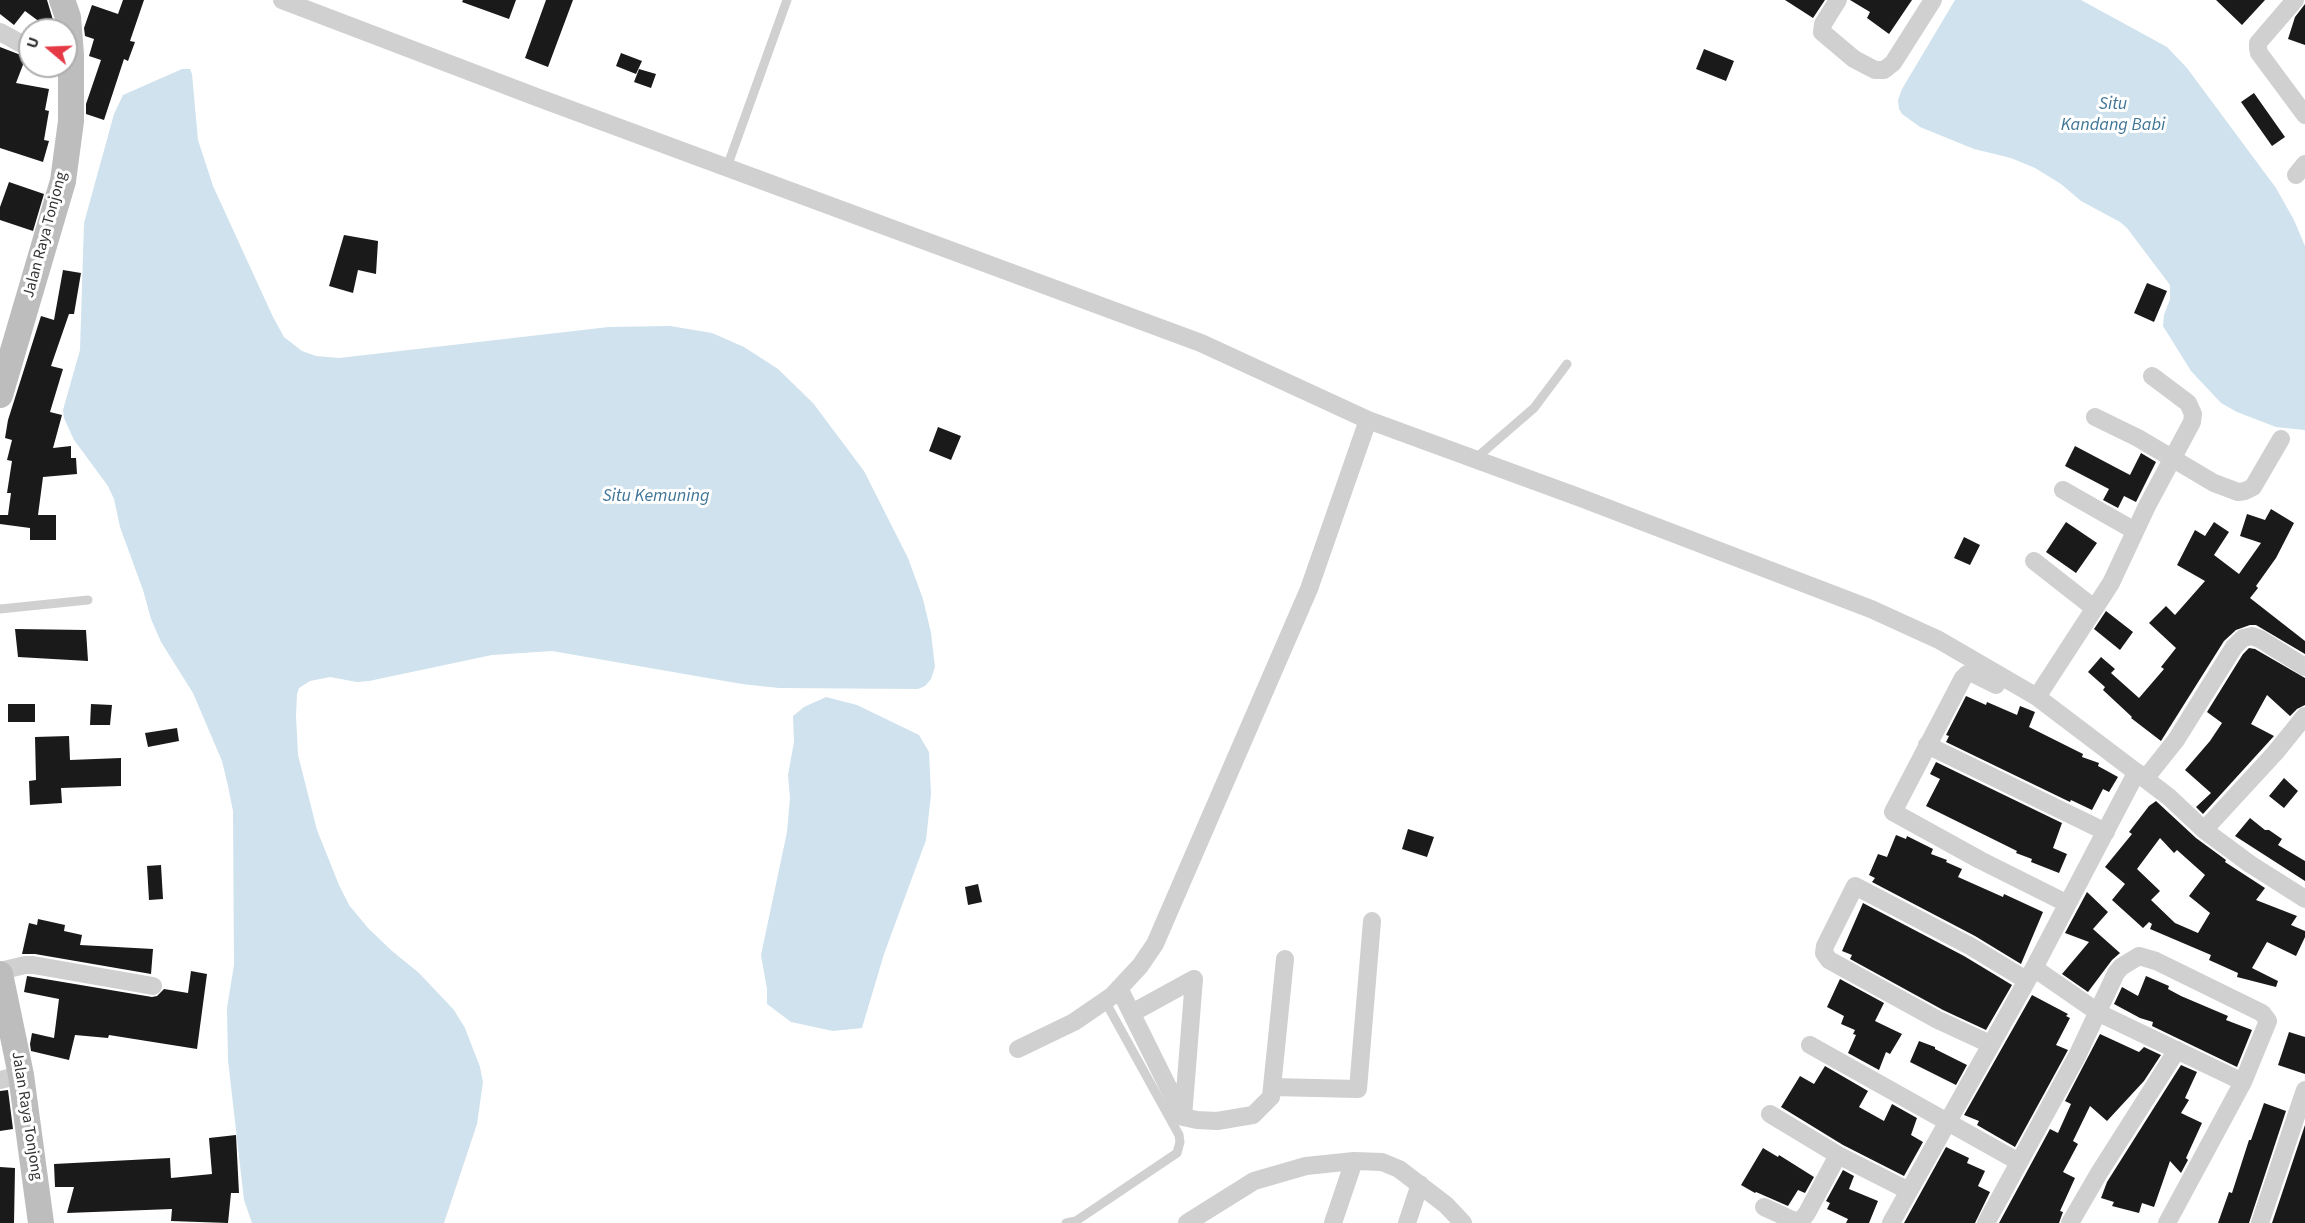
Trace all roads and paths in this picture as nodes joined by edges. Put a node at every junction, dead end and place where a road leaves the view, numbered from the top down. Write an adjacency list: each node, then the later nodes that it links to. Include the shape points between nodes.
1 (62, 0): 8 (main road, Jalan Raya Tonjong)
2 (282, 0): 6 (street)
3 (787, 0): 13 (lane)
4 (1838, 0): 5 (street, via 1822,32 1854,59 1884,70 1893,63)
5 (1934, 0)
6 (308, 5): 13 (street)
7 (2296, 7): 12 (street, via 2258,43 2258,48)
8 (68, 18)
9 (0, 32): 10 (street)
10 (18, 42)
11 (69, 78): 16 (main road, Jalan Raya Tonjong, via 71,121 63,181)
12 (2305, 115)
13 (727, 167): 18 (street, via 1201,343)
14 (1567, 364): 21 (lane, via 1534,408)
15 (2152, 376): 20 (street, via 2188,403 2193,414)
16 (0, 395)
17 (2095, 417): 20 (street)
18 (1368, 420): 21 (street); 42 (street, via 1309,590 1178,894 1155,944)
19 (2281, 439): 20 (street, via 2253,487 2245,491 2227,489)
20 (2172, 457): 23 (street)
21 (1475, 459): 29 (street, via 1871,609 1939,640)
22 (2063, 489): 23 (street)
23 (2135, 531): 26 (street, via 2111,583)
24 (2034, 561): 26 (street)
25 (88, 600): 27 (lane)
26 (2094, 608): 29 (street)
27 (0, 609)
28 (2305, 667): 32 (street, via 2260,639 2242,639 2176,740)
29 (2037, 697): 32 (street)
30 (2305, 716): 33 (street)
31 (1927, 746): 32 (street, via 1964,678 1972,674 2012,694); 34 (street); 36 (street, via 1893,812)
32 (2138, 777): 33 (street, via 2169,797); 34 (street)
33 (2204, 830): 35 (street)
34 (2106, 832): 36 (street)
35 (2305, 899)
36 (2066, 903): 40 (street)
37 (1372, 921): 52 (street, via 1358,1089)
38 (1285, 959): 52 (street)
39 (0, 972): 41 (street, via 33,965); 50 (main road, Jalan Raya Tonjong)
40 (2030, 974): 45 (street); 46 (street); 46 (street, via 1855,886 1825,946 1829,960)
41 (153, 986)
42 (1119, 988): 43 (street); 44 (street)
43 (1105, 1001): 48 (street, via 1068,1026); 64 (lane, via 1180,1142 1177,1153 1076,1221)
44 (1132, 1013): 55 (street); 55 (street, via 1194,979)
45 (2099, 1013): 49 (street); 51 (street, via 2121,967 2139,956 2156,961 2266,1017 2267,1027); 59 (street)
46 (1990, 1044): 56 (street)
47 (1810, 1045): 56 (street)
48 (1018, 1049)
49 (2177, 1050): 51 (street); 71 (street)
50 (11, 1078): 63 (main road, Jalan Raya Tonjong)
51 (2243, 1082): 72 (street)
52 (1272, 1087): 55 (street, via 1271,1097 1253,1115 1217,1121)
53 (2305, 1090): 73 (street)
54 (1770, 1114): 57 (street)
55 (1182, 1117)
56 (1946, 1122): 59 (street); 61 (street)
57 (1838, 1155): 61 (street); 62 (street, via 1801,1221)
58 (1353, 1161): 60 (street, via 1391,1165); 65 (street, via 1306,1166 1254,1181); 66 (street)
59 (2019, 1162): 70 (street)
60 (1420, 1184): 67 (street); 68 (street)
61 (1909, 1191): 69 (street)
62 (1764, 1207)
63 (41, 1223)
64 (1066, 1223)
65 (1187, 1223)
66 (1333, 1223)
67 (1407, 1223)
68 (1463, 1223)
69 (1891, 1223)
70 (1986, 1223)
71 (2070, 1223)
72 (2167, 1223)
73 (2260, 1223)

